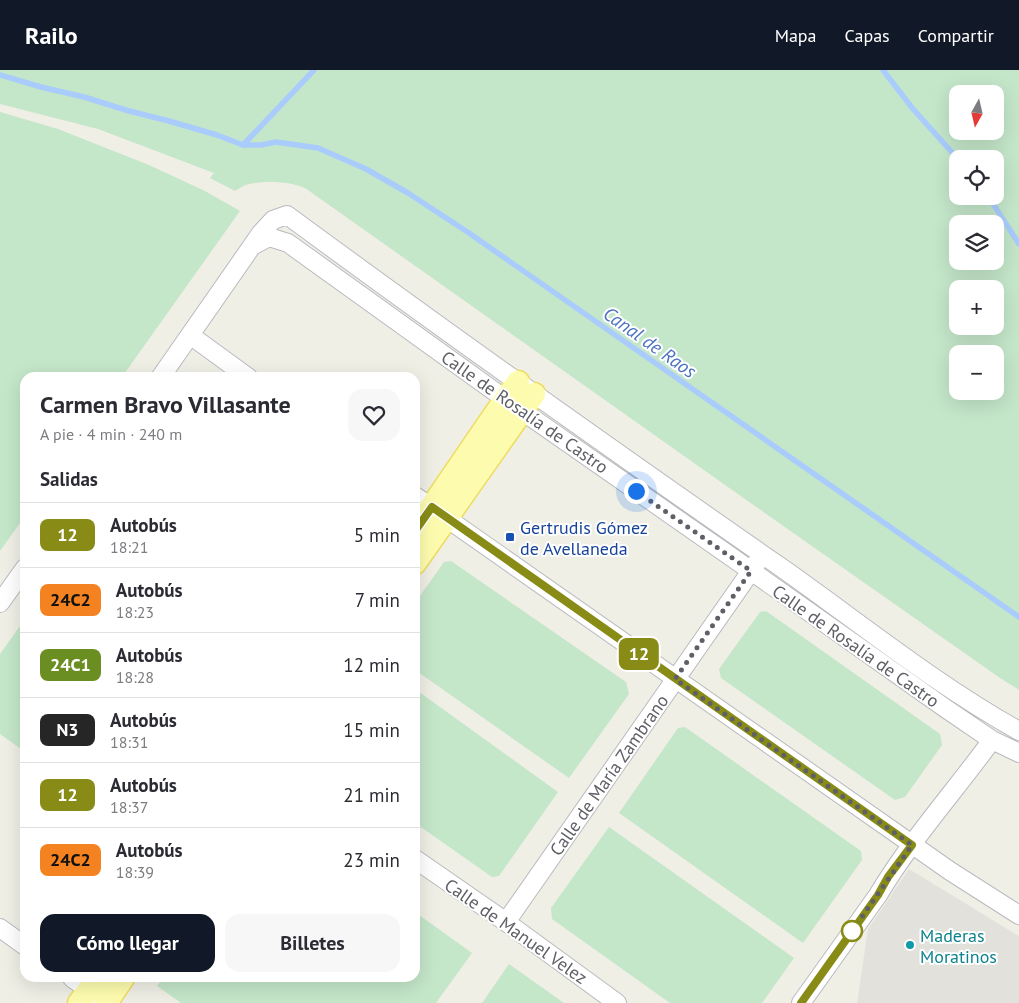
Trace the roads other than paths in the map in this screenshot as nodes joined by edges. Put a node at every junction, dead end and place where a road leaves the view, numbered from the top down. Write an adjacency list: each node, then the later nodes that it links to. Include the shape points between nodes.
1 (252, 246): 2 (street); 5 (street, Calle de Rosalía de Castro, via 269,237 288,243); 5 (street, Calle de Rosalía de Castro, via 273,220 287,215)
2 (190, 335): 3 (street); 4 (street)
3 (164, 372)
4 (241, 372)
5 (520, 396): 6 (main road); 9 (street, Calle de Rosalía de Castro); 10 (street, Calle de Rosalía de Castro)
6 (431, 507): 7 (main road); 8 (main road); 13 (street)
7 (420, 524)
8 (420, 546)
9 (762, 555): 10 (street, Calle de María Zambrano); 14 (street, Calle de Rosalía de Castro, via 974,705)
10 (751, 571): 13 (street, Calle de María Zambrano); 15 (street, Calle de Rosalía de Castro)
11 (20, 580): 12 (street)
12 (0, 603)
13 (675, 679): 17 (street); 20 (street, Calle de María Zambrano)
14 (1019, 731)
15 (992, 740): 16 (street, Calle de Rosalía de Castro); 17 (street)
16 (1019, 754)
17 (912, 845): 19 (street); 26 (street)
18 (420, 863): 20 (street, Calle de Manuel Velez)
19 (1019, 915)
20 (506, 922): 25 (street, Calle de Manuel Velez)
21 (0, 928): 22 (street)
22 (20, 942)
23 (116, 982): 24 (main road)
24 (94, 994)
25 (617, 1003)
26 (801, 1003)

